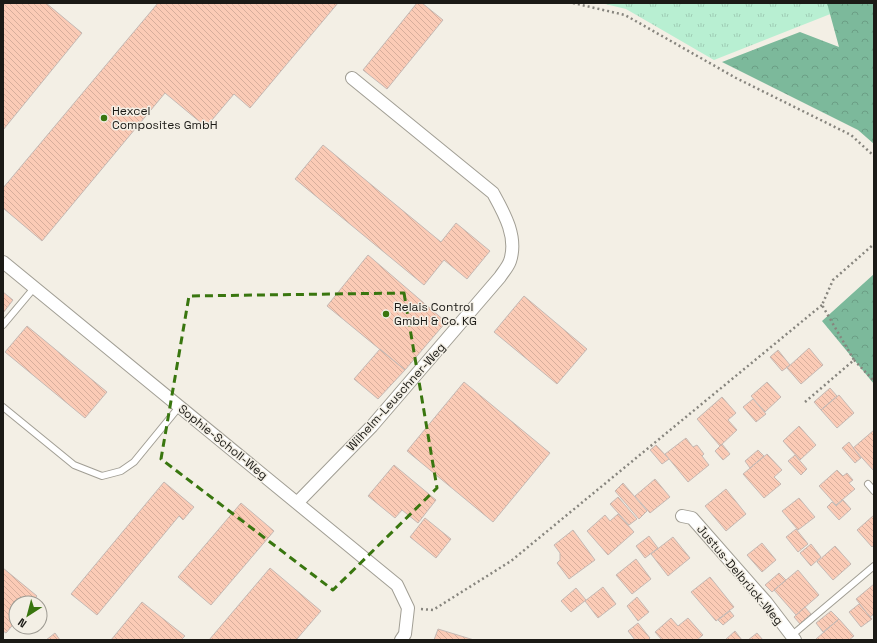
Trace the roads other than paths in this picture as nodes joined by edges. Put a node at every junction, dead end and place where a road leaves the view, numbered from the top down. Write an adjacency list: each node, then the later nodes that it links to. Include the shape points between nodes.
1 (352, 78): 9 (street, Wilhelm-Leuschner-Weg, via 493,193 506,216 513,241 510,261 500,277 372,426)
2 (3, 262): 3 (street, Sophie-Scholl-Weg)
3 (34, 288): 4 (lane); 6 (street, Sophie-Scholl-Weg)
4 (3, 325)
5 (3, 407): 6 (lane, via 74,465 102,476 121,471 134,462)
6 (179, 407): 9 (street, Sophie-Scholl-Weg)
7 (868, 484): 8 (lane)
8 (874, 491)
9 (297, 503): 13 (street, Sophie-Scholl-Weg, via 397,585 408,608 405,634)
10 (682, 516): 12 (street, Justus-Delbrück-Weg, via 692,518 766,602)
11 (874, 566): 12 (lane)
12 (793, 638)
13 (401, 640)

